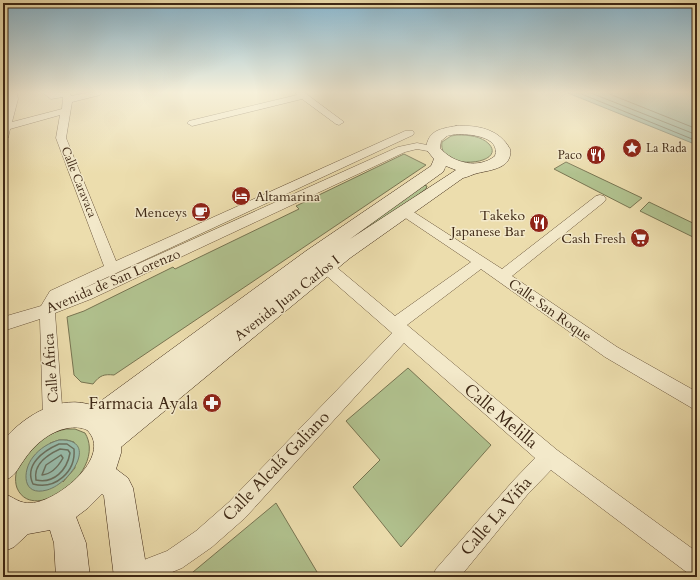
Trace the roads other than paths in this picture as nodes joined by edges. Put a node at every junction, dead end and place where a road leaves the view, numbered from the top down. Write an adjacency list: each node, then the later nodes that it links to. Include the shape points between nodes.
1 (8, 120): 8 (street)
2 (21, 120): 8 (street)
3 (63, 120): 19 (street, Calle Caravaca, via 61,138)
4 (204, 120): 7 (street)
5 (336, 120): 6 (street)
6 (339, 122)
7 (192, 123)
8 (6, 127): 10 (street)
9 (409, 133): 12 (street, Avenida de San Lorenzo)
10 (3, 138)
11 (437, 154): 12 (street, Avenida de San Lorenzo, via 423,147 412,147); 13 (main road, via 454,164); 13 (main road, Avenida Juan Carlos I, via 434,140 442,133 470,130 486,134 499,142 503,148 503,156 494,164); 17 (main road, Avenida Juan Carlos I, via 437,168)
12 (372, 156): 16 (street, Avenida de San Lorenzo)
13 (476, 168): 15 (main road, Avenida Juan Carlos I, via 457,175)
14 (600, 199): 20 (street)
15 (406, 212): 17 (main road, Avenida Juan Carlos I, via 344,253); 18 (street, Calle San Roque)
16 (195, 238): 19 (street, Avenida de San Lorenzo); 21 (street, Avenida de San Lorenzo, via 86,295)
17 (320, 262): 23 (street, Calle Melilla); 26 (main road, Avenida Juan Carlos I)
18 (480, 263): 20 (street, Calle San Roque); 23 (street, Calle Alcalá Galiano)
19 (112, 269): 21 (street, Avenida de San Lorenzo, via 55,295)
20 (502, 276): 24 (street, Calle San Roque, via 611,352)
21 (47, 310): 22 (street, Avenida de San Lorenzo); 25 (street, Calle África)
22 (3, 324)
23 (399, 328): 27 (street, Calle Melilla); 33 (street, Calle Alcalá Galiano, via 237,510 204,539 174,560)
24 (697, 402)
25 (54, 419): 26 (main road, via 70,414 84,415); 28 (main road, via 37,427 22,440)
26 (102, 431): 29 (main road, via 106,457)
27 (550, 457): 32 (street, Calle Melilla); 35 (street, Calle La Viña)
28 (3, 467)
29 (98, 474): 30 (main road, via 79,497); 33 (main road, via 118,488)
30 (59, 511): 31 (main road, via 40,518); 34 (main road, via 70,544)
31 (9, 521)
32 (697, 566)
33 (131, 576)
34 (73, 577)
35 (444, 577)

